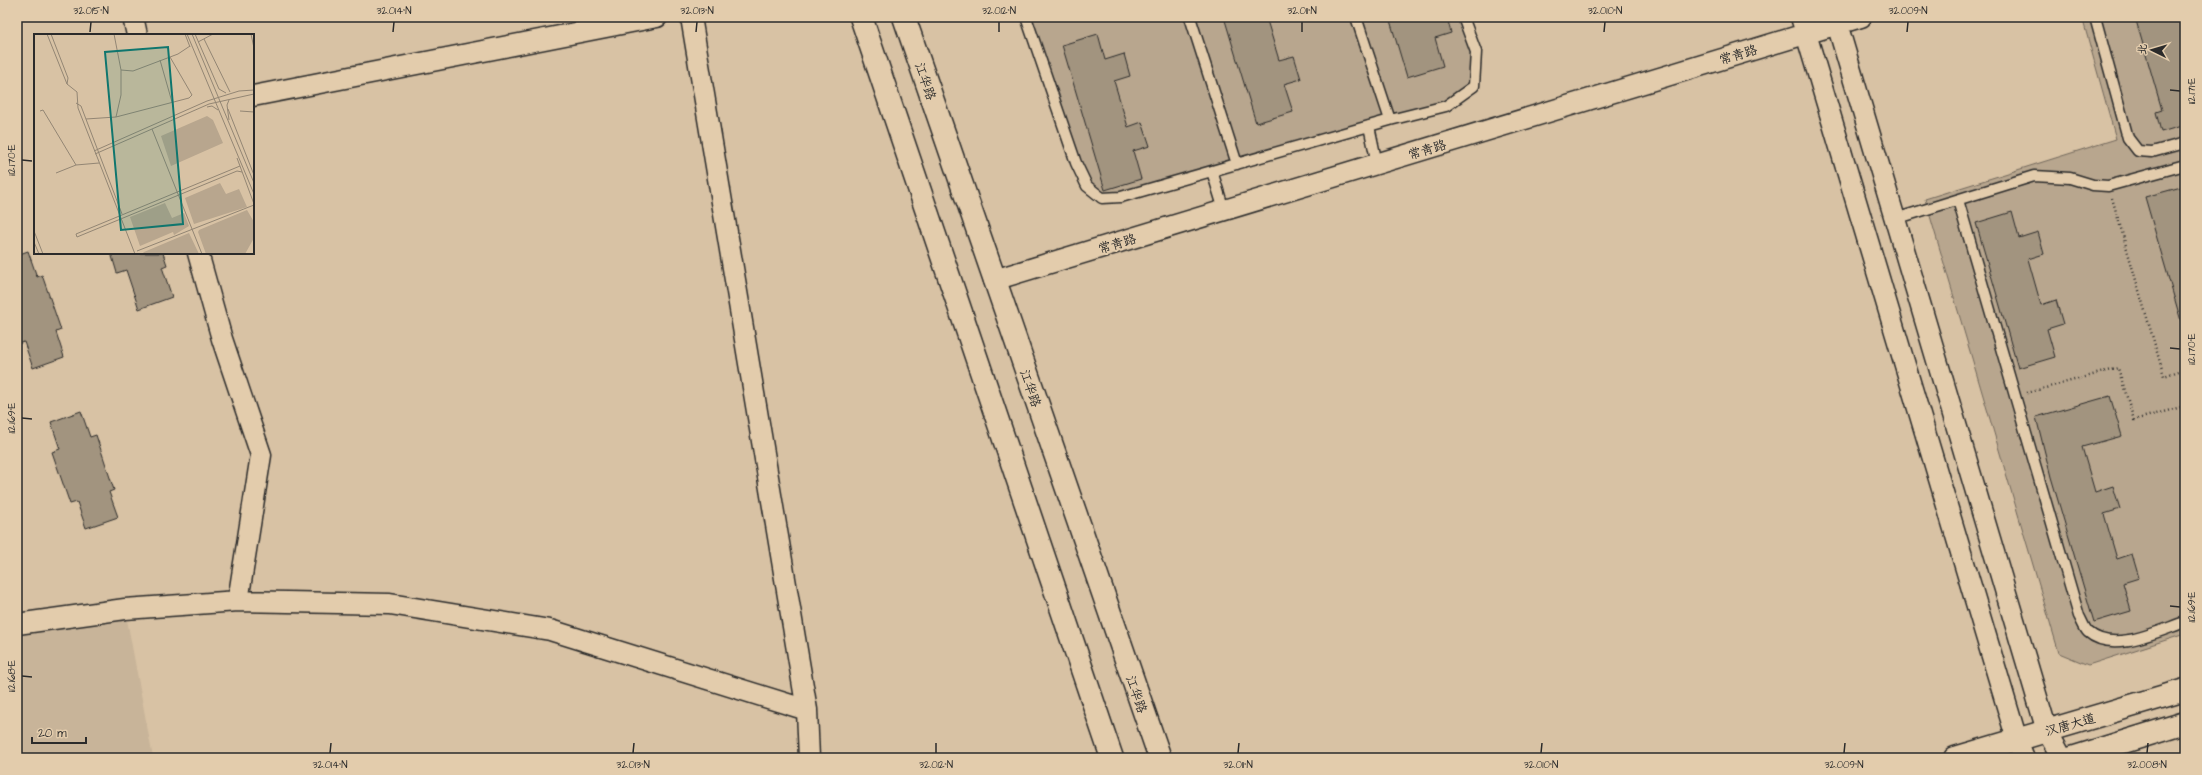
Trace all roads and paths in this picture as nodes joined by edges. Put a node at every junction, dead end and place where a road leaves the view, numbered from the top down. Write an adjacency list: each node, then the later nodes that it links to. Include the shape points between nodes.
1 (133, 17): 14 (street)
2 (657, 17): 15 (street)
3 (691, 17): 38 (street)
4 (861, 17): 43 (main road)
5 (904, 17): 28 (main road, 江华路)
6 (1026, 17): 22 (lane, via 1076,162 1087,186 1102,198 1121,197)
7 (1190, 17): 19 (lane)
8 (1356, 17): 16 (lane)
9 (1464, 17): 16 (lane, via 1476,52 1474,86 1446,106)
10 (1861, 17): 12 (street, 常青路)
11 (2095, 17): 18 (lane, via 2128,138 2138,151 2152,152)
12 (1836, 21): 13 (street, 常青路); 26 (street)
13 (1804, 25): 20 (street, 常青路); 41 (street)
14 (138, 34)
15 (254, 96)
16 (1390, 120): 17 (lane)
17 (1369, 126): 19 (lane); 20 (lane)
18 (2185, 143)
19 (1237, 164): 22 (lane)
20 (1377, 164): 25 (street, 常青路)
21 (2185, 165): 23 (lane)
22 (1212, 171): 25 (lane)
23 (2108, 186): 24 (lane, via 2093,185 2070,178 2034,176); 29 (path, via 2164,376)
24 (1958, 200): 26 (lane); 30 (lane)
25 (1224, 210): 28 (street, 常青路)
26 (1895, 219): 40 (street)
27 (198, 254): 34 (street, via 222,339 261,454)
28 (994, 280): 44 (main road, 江华路)
29 (2185, 369)
30 (2015, 396): 31 (path, via 2118,368 2134,420); 35 (lane, via 2079,616 2087,631 2102,641 2119,642)
31 (2185, 406)
32 (2185, 444): 33 (path)
33 (2185, 451)
34 (238, 601): 36 (street, via 125,609); 38 (street, via 390,604 550,630)
35 (2185, 622)
36 (17, 624)
37 (2185, 690): 40 (main road, 汉唐大道)
38 (807, 710): 42 (street)
39 (2185, 724): 47 (main road)
40 (2047, 731): 41 (main road, 汉唐大道); 46 (street)
41 (2021, 749): 45 (main road, 汉唐大道)
42 (809, 758)
43 (1112, 758)
44 (1160, 758)
45 (1955, 758)
46 (2062, 758)
47 (2072, 758)

